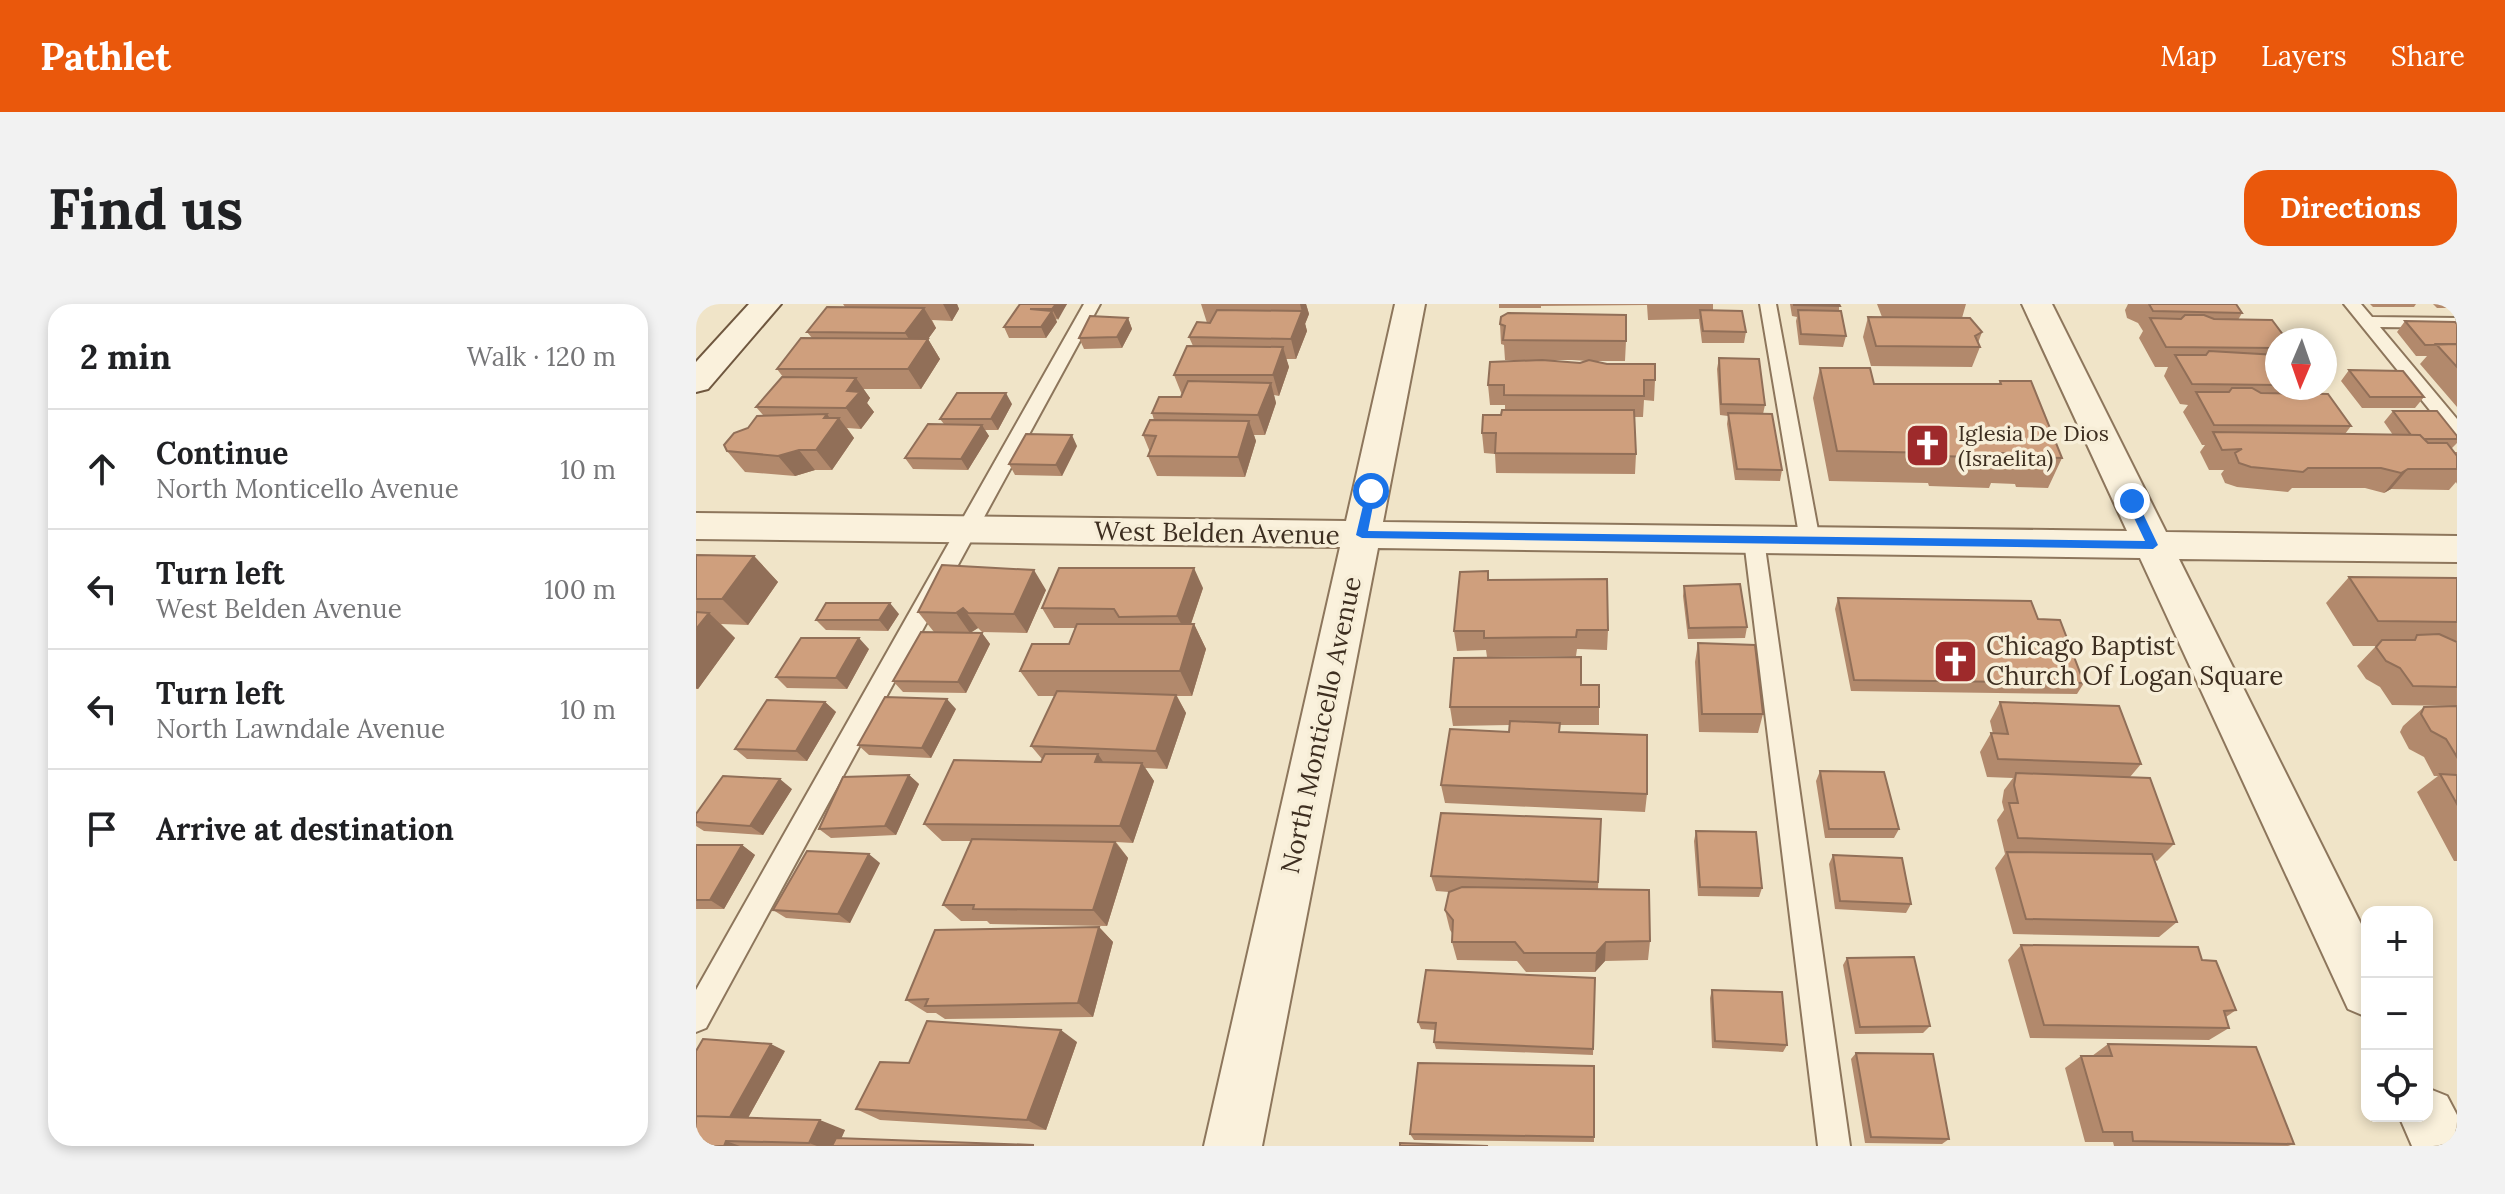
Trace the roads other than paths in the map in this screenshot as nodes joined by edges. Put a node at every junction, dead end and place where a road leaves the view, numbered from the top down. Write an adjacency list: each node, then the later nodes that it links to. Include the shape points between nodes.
1 (766, 304): 9 (street)
2 (1092, 304): 12 (lane)
3 (1410, 304): 13 (street, North Monticello Avenue)
4 (1768, 304): 15 (lane)
5 (2037, 304): 16 (street)
6 (2352, 304): 7 (lane)
7 (2367, 322): 8 (lane); 10 (lane)
8 (2457, 323)
9 (696, 382)
10 (2457, 431)
11 (696, 526): 12 (street, West Belden Avenue)
12 (966, 529): 13 (street, West Belden Avenue); 19 (lane)
13 (1362, 535): 14 (street, West Belden Avenue); 21 (street, North Monticello Avenue)
14 (1754, 540): 15 (street, West Belden Avenue); 22 (lane)
15 (1810, 541): 16 (street, West Belden Avenue)
16 (2153, 545): 17 (street, West Belden Avenue); 18 (street)
17 (2457, 549)
18 (2361, 978)
19 (696, 1018)
20 (2430, 1122): 23 (street)
21 (1233, 1146)
22 (1834, 1146)
23 (2442, 1146)

